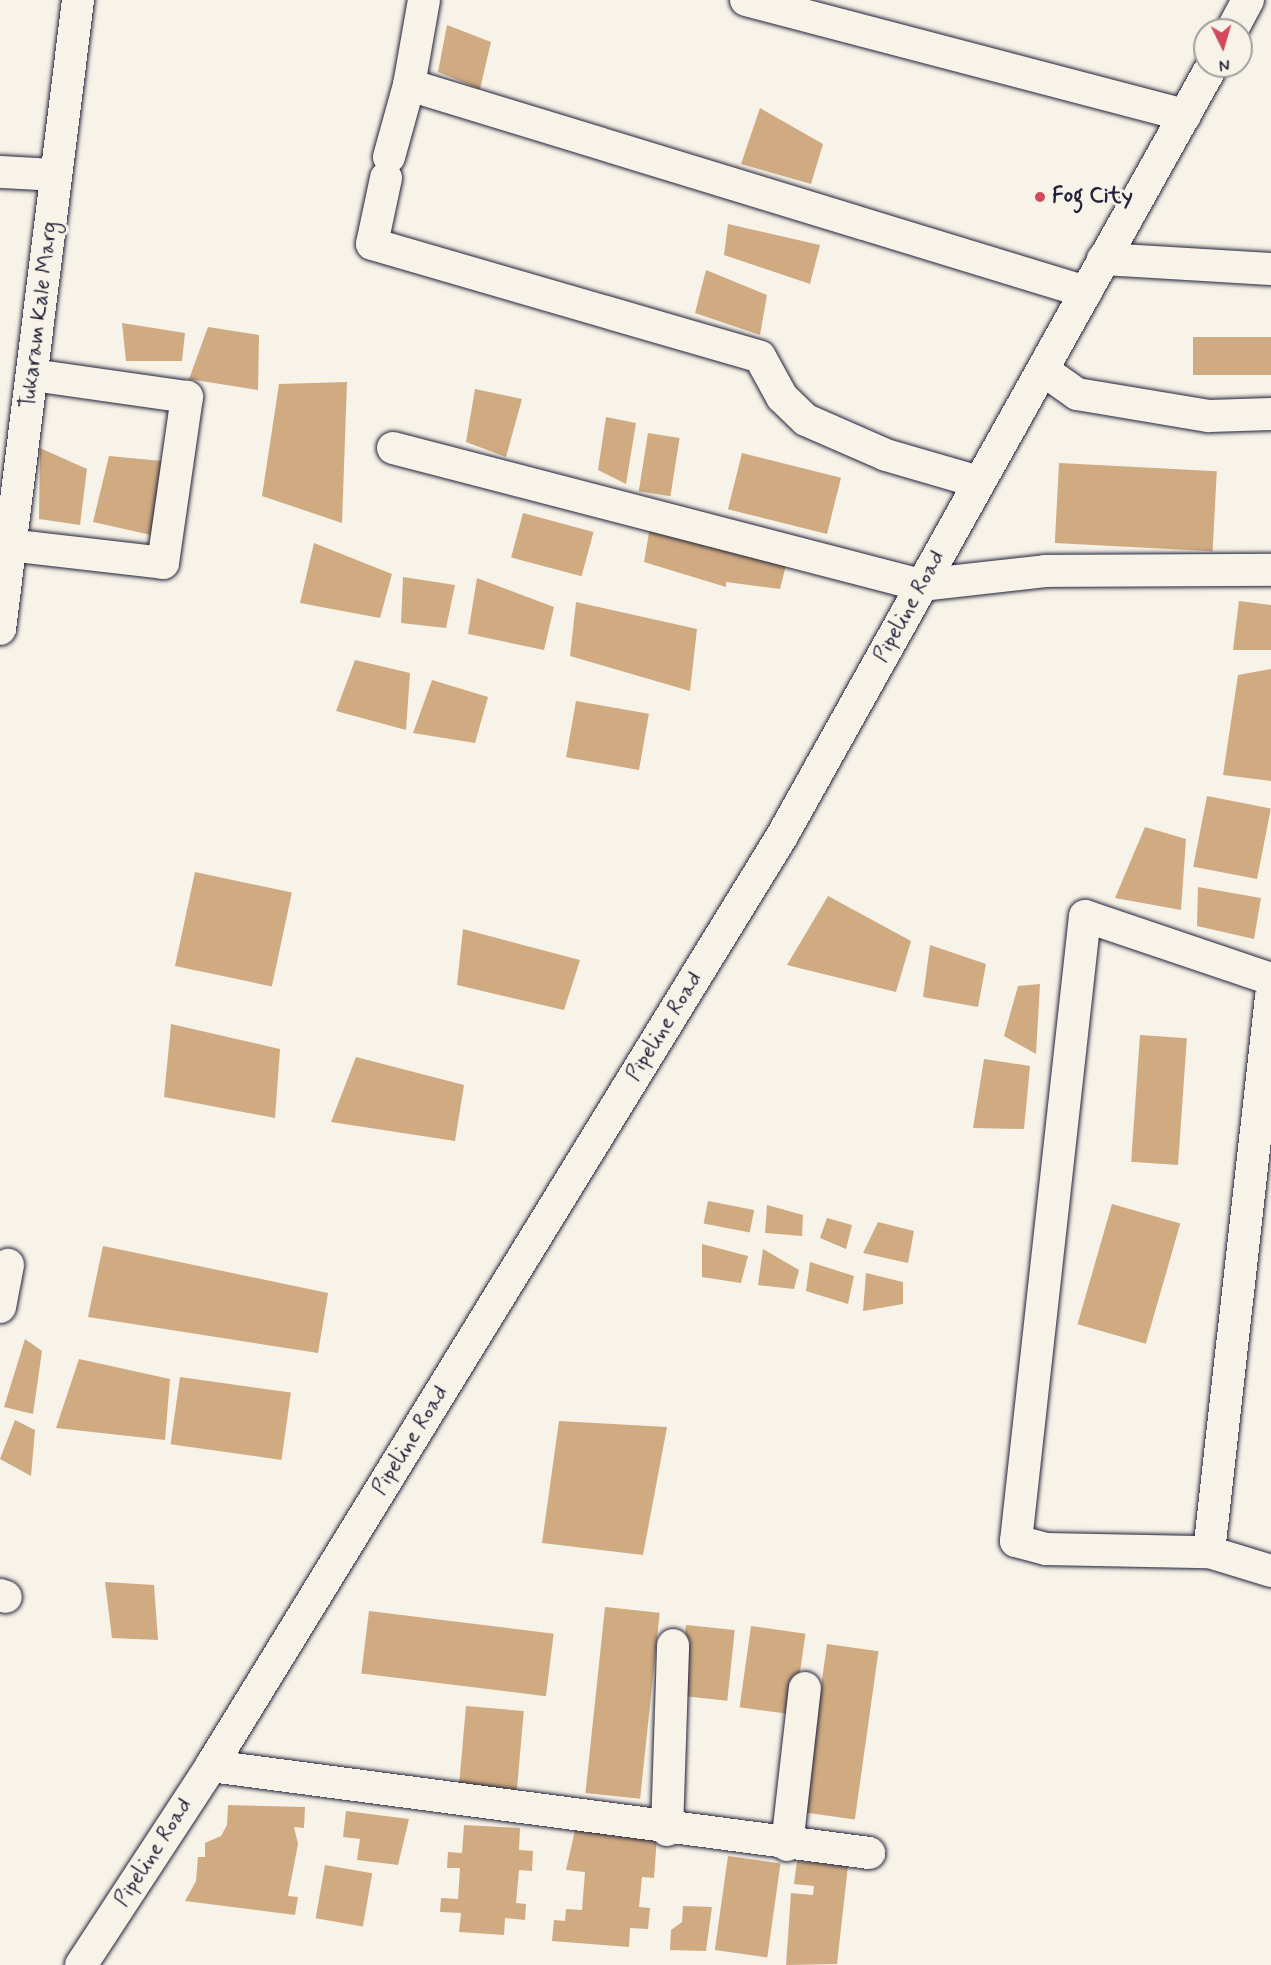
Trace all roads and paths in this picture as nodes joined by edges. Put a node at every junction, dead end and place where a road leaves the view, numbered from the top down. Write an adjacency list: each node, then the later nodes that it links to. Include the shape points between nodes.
1 (78, 0): 10 (street, Tukaram Kale Marg)
2 (424, 0): 7 (street)
3 (747, 0): 8 (street)
4 (1248, 0): 5 (street)
5 (1238, 18)
6 (1206, 78): 8 (street, Pipeline Road)
7 (409, 85): 13 (street); 18 (street, via 372,244 760,357 783,397 806,420 886,455)
8 (1185, 116): 11 (street, Pipeline Road)
9 (0, 171): 10 (street)
10 (56, 175): 15 (street, Tukaram Kale Marg)
11 (1103, 259): 12 (street); 13 (street, Pipeline Road)
12 (1271, 268)
13 (1086, 292): 14 (street, Pipeline Road)
14 (1043, 370): 16 (street, via 1077,394 1209,416); 18 (street, Pipeline Road)
15 (33, 375): 19 (street, Tukaram Kale Marg); 19 (street, via 187,397 163,563)
16 (1271, 414)
17 (393, 448): 21 (street)
18 (980, 482): 21 (street, Pipeline Road)
19 (7, 545): 22 (street, Tukaram Kale Marg)
20 (1271, 570): 21 (street, via 1045,571)
21 (921, 585): 31 (street, Pipeline Road, via 782,836)
22 (0, 629)
23 (1271, 979): 27 (street, via 1085,916 1016,1541 1046,1549)
24 (1271, 997): 27 (street)
25 (8, 1265): 26 (street)
26 (0, 1307)
27 (1209, 1552): 28 (street)
28 (1271, 1571)
29 (673, 1645): 32 (street)
30 (805, 1688): 33 (street)
31 (211, 1766): 32 (street); 35 (street, Pipeline Road)
32 (667, 1830): 33 (street)
33 (787, 1845): 34 (street)
34 (869, 1853)
35 (81, 1965)

